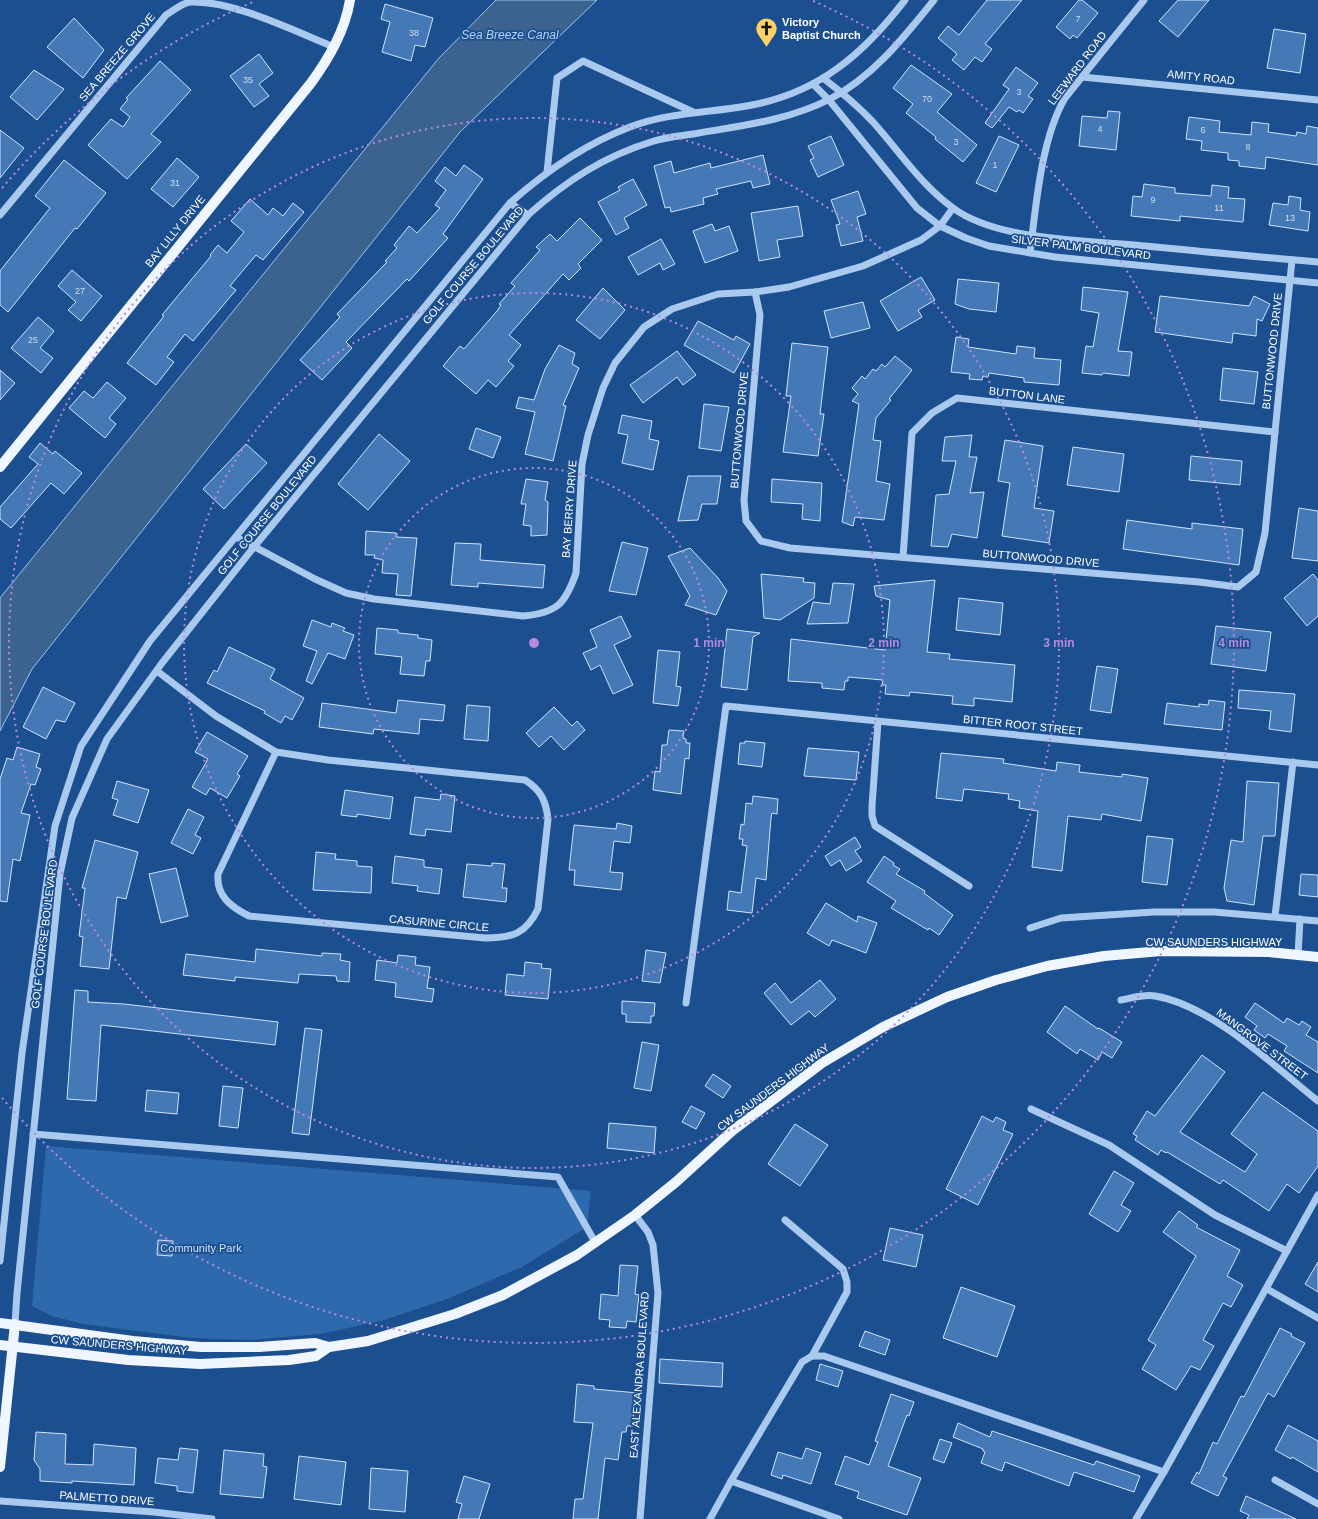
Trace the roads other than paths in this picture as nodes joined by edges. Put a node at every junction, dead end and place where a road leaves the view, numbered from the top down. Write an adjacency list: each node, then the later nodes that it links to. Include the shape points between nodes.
1 (350, 0): 5 (main road, BAY LILLY DRIVE)
2 (905, 0): 7 (street, GOLF COURSE BOULEVARD, via 891,19 853,58)
3 (934, 0): 9 (street, GOLF COURSE BOULEVARD, via 878,65)
4 (1144, 0): 6 (street, LEEWARD ROAD)
5 (334, 48): 16 (street, SEA BREEZE GROVE, via 232,7 219,3 189,2 166,15); 27 (main road, BAY LILLY DRIVE, via 311,83)
6 (1082, 77): 11 (street, AMITY ROAD); 19 (street, LEEWARD ROAD, via 1056,115 1050,131)
7 (823, 78): 8 (street, GOLF COURSE BOULEVARD); 9 (street, SILVER PALM BOULEVARD)
8 (813, 84): 10 (street, SILVER PALM BOULEVARD); 12 (street, GOLF COURSE BOULEVARD, via 751,106)
9 (841, 92): 10 (street, GOLF COURSE BOULEVARD); 15 (street, SILVER PALM BOULEVARD, via 872,121 933,190)
10 (829, 100): 17 (street, GOLF COURSE BOULEVARD, via 780,119 655,140 600,162 557,189); 18 (street, SILVER PALM BOULEVARD, via 917,208)
11 (1318, 100)
12 (693, 112): 13 (street, GOLF COURSE BOULEVARD, via 630,127 589,145); 13 (street, via 584,61 557,78)
13 (547, 172): 14 (street, GOLF COURSE BOULEVARD)
14 (510, 203): 17 (street); 28 (street, GOLF COURSE BOULEVARD)
15 (953, 208): 18 (street, BAY BERRY DRIVE); 19 (street, SILVER PALM BOULEVARD, via 970,219 992,227)
16 (0, 215)
17 (528, 215): 29 (street, GOLF COURSE BOULEVARD)
18 (940, 226): 20 (street, SILVER PALM BOULEVARD, via 989,246); 25 (street, BAY BERRY DRIVE, via 921,240 863,266 789,287)
19 (1032, 234): 20 (street, LEEWARD ROAD); 21 (street, SILVER PALM BOULEVARD)
20 (1030, 253): 23 (street, SILVER PALM BOULEVARD)
21 (1292, 260): 22 (street, SILVER PALM BOULEVARD); 23 (street, BUTTONWOOD DRIVE)
22 (1318, 262)
23 (1290, 281): 24 (street, SILVER PALM BOULEVARD); 26 (street, BUTTONWOOD DRIVE)
24 (1318, 283)
25 (755, 292): 29 (street, BAY BERRY DRIVE, via 718,294 672,309 644,327 616,363 603,388 582,464 576,573 564,601 544,614 523,616 374,599 346,593); 30 (street, BUTTONWOOD DRIVE, via 760,315 744,500 746,521 761,541 790,548)
26 (1275, 432): 30 (street, BUTTONWOOD DRIVE, via 1265,533 1256,572 1238,587); 30 (street, BUTTON LANE, via 957,398 932,413 912,433)
27 (0, 467)
28 (236, 537): 29 (street, BAY BERRY DRIVE); 53 (street, GOLF COURSE BOULEVARD, via 150,641 81,746 54,826 22,1054)
29 (254, 547): 31 (street, GOLF COURSE BOULEVARD)
30 (903, 558)
31 (157, 671): 33 (street, CASURINE CIRCLE, via 216,716); 47 (street, GOLF COURSE BOULEVARD, via 107,739 72,818 60,874)
32 (878, 722): 34 (street, BITTER ROOT STREET); 36 (street, via 872,806 875,826); 44 (street, BITTER ROOT STREET, via 726,706)
33 (276, 752): 33 (street, CASURINE CIRCLE, via 218,874 217,884 221,893 234,909 250,916 485,938 511,935 526,929 533,920 538,909 548,819 546,804 538,789 532,784 525,780 328,760)
34 (1293, 762): 35 (street, BITTER ROOT STREET); 37 (street)
35 (1318, 765)
36 (969, 886)
37 (1275, 916): 38 (street); 40 (street, via 1214,912 1105,914 1061,918)
38 (1300, 919): 39 (street); 41 (street)
39 (1318, 921)
40 (1030, 928)
41 (1298, 955): 42 (main road, CW SAUNDERS HIGHWAY); 49 (main road, CW SAUNDERS HIGHWAY, via 1269,952 1161,951 1104,956 1047,966 947,998 883,1027 822,1063 732,1131)
42 (1318, 957)
43 (1121, 1000): 45 (street, MANGROVE STREET, via 1154,996 1190,1007 1230,1031)
44 (686, 1002)
45 (1318, 1101)
46 (1031, 1109): 52 (street, via 1109,1145 1215,1215)
47 (33, 1134): 51 (street, via 558,1177); 57 (street, GOLF COURSE BOULEVARD)
48 (1318, 1195): 52 (street)
49 (635, 1215): 51 (main road, CW SAUNDERS HIGHWAY); 70 (street, EAST ALEXANDRA BOULEVARD, via 648,1232 653,1245 658,1293)
50 (785, 1220): 61 (street, via 843,1269 848,1282 847,1292)
51 (595, 1242): 60 (main road, CW SAUNDERS HIGHWAY, via 503,1295 455,1314 368,1341)
52 (1287, 1251): 54 (street)
53 (0, 1261)
54 (1267, 1289): 55 (street); 63 (street)
55 (1318, 1318)
56 (0, 1323): 57 (main road, CW SAUNDERS HIGHWAY)
57 (15, 1324): 59 (main road); 60 (main road, CW SAUNDERS HIGHWAY, via 133,1341 200,1347 259,1347 315,1342)
58 (0, 1345): 59 (main road, CW SAUNDERS HIGHWAY)
59 (13, 1347): 60 (main road, CW SAUNDERS HIGHWAY, via 128,1360 200,1364 296,1359 316,1356); 62 (main road)
60 (330, 1347)
61 (812, 1356): 63 (street, via 824,1356); 65 (street, via 802,1362)
62 (0, 1467)
63 (1164, 1472): 73 (street)
64 (1275, 1480): 67 (street)
65 (731, 1482): 71 (street); 72 (street)
66 (0, 1501): 68 (street, PALMETTO DRIVE)
67 (1318, 1504)
68 (154, 1516): 69 (street, PALMETTO DRIVE)
69 (212, 1519)
70 (640, 1519)
71 (710, 1519)
72 (840, 1519)
73 (1136, 1519)

